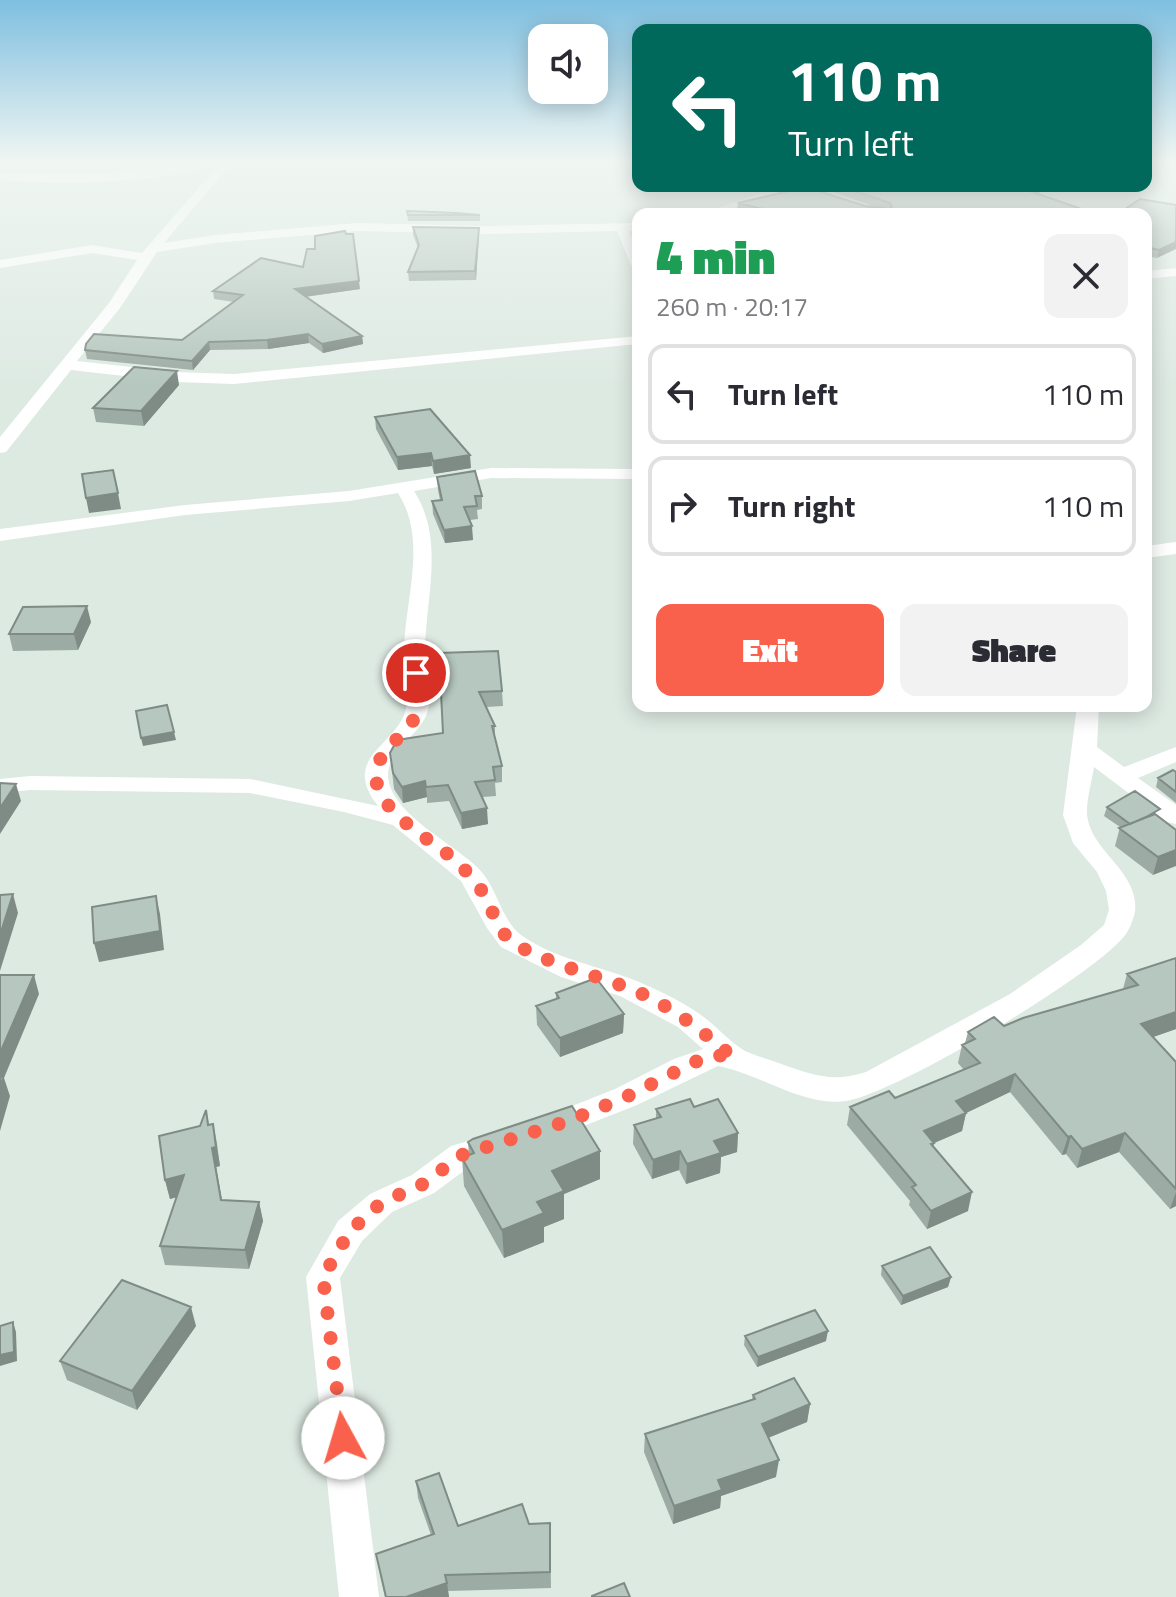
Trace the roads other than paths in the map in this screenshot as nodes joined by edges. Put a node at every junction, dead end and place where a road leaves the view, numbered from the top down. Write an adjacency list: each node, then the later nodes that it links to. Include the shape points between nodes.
1 (164, 236): 3 (street)
2 (256, 236): 3 (street)
3 (150, 252): 4 (street, via 92,249); 8 (street)
4 (0, 264)
5 (1176, 272): 6 (street)
6 (1152, 274)
7 (632, 341): 8 (street, via 234,379)
8 (68, 365): 9 (street)
9 (0, 448)
10 (632, 474): 11 (street, via 491,473)
11 (403, 487): 12 (street); 21 (street, via 417,509 422,541 414,651 419,694 416,714 387,749 376,774 381,794)
12 (0, 535)
13 (1176, 548): 14 (street)
14 (1152, 551)
15 (1088, 712): 16 (street)
16 (1085, 749): 18 (street); 22 (street, via 1075,815 1085,843 1119,891 1122,910 1116,929 1091,952 1020,1001 877,1080 846,1090 817,1089)
17 (1176, 754): 18 (street)
18 (1122, 776): 20 (street)
19 (0, 786): 21 (street, via 250,786)
20 (1176, 817)
21 (402, 820): 22 (street, via 470,875 511,941 571,970 630,989 688,1020)
22 (734, 1058): 23 (street, via 703,1058 571,1120 462,1155 423,1184 381,1203 350,1231 323,1277)
23 (359, 1597)

